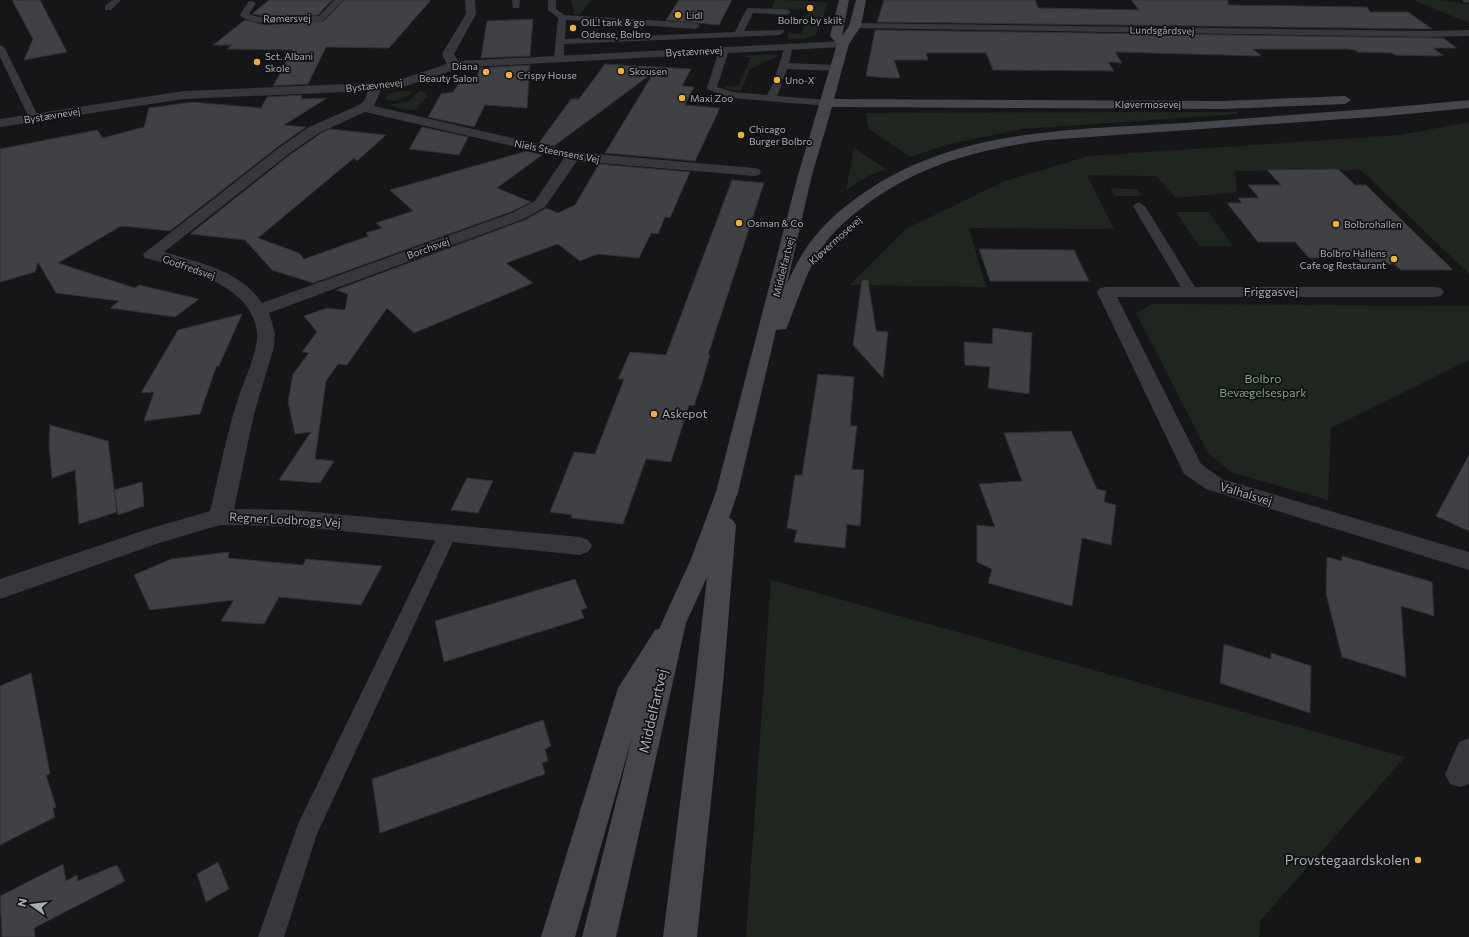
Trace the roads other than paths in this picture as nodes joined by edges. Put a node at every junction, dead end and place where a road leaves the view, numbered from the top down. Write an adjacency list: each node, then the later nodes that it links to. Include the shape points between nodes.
1 (117, 0): 8 (lane)
2 (339, 0): 7 (lane, Rømersvej, via 321,18 247,18 244,15)
3 (470, 0): 21 (street, via 471,14 448,54)
4 (552, 0): 10 (lane, via 552,10)
5 (844, 0): 16 (main road, Middelfartvej, via 836,36)
6 (861, 0): 11 (main road, Middelfartvej)
7 (252, 3)
8 (108, 8)
9 (787, 12): 12 (lane, via 750,10)
10 (562, 17): 12 (lane); 15 (lane)
11 (855, 26): 14 (street, Lundsgårdsvej, via 1428,34); 16 (main road, Middelfartvej)
12 (739, 31): 13 (lane); 15 (lane)
13 (780, 32)
14 (1469, 32)
15 (560, 42): 20 (lane)
16 (842, 44): 17 (street, Bystævnevej); 23 (main road, Middelfartvej)
17 (790, 46): 19 (street, Bystævnevej); 22 (lane)
18 (0, 48): 30 (lane)
19 (724, 50): 20 (street, Bystævnevej); 25 (lane, via 712,88 732,95)
20 (559, 58): 21 (street, Bystævnevej)
21 (454, 65): 24 (street, Bystævnevej, via 414,81)
22 (784, 66): 23 (lane); 25 (lane)
23 (837, 68): 27 (main road, Middelfartvej)
24 (376, 87): 29 (street, via 370,103); 30 (street, Bystævnevej, via 184,94)
25 (771, 98): 27 (lane)
26 (1359, 100): 27 (main road, Kløvermosevej, via 1222,105)
27 (827, 103): 39 (main road, Middelfartvej, via 805,176)
28 (1469, 104): 39 (main road, Kløvermosevej, via 1116,132 1038,144 990,155 929,176 896,192 853,222 803,270)
29 (364, 108): 32 (street, Niels Steensens Vej); 38 (street, Godfredsvej, via 308,134 151,254 216,276 242,290)
30 (34, 118): 31 (street, Bystævnevej)
31 (0, 123)
32 (573, 156): 33 (street, Niels Steensens Vej); 38 (street, Borchsvej, via 540,204 520,215)
33 (754, 172)
34 (1138, 206): 36 (lane)
35 (1106, 292): 36 (street, Friggasvej); 44 (street, Valhalsvej, via 1192,469 1214,484)
36 (1191, 292): 37 (street, Friggasvej)
37 (1435, 292)
38 (260, 310): 41 (street, Godfredsvej, via 267,334 248,400)
39 (753, 385): 40 (main road, Middelfartvej)
40 (727, 492): 46 (main road, Middelfartvej, via 703,559); 52 (main road, Middelfartvej, via 709,684)
41 (220, 518): 42 (street, Regner Lodbrogs Vej, via 293,518); 45 (street, Regner Lodbrogs Vej, via 153,536)
42 (448, 533): 43 (street, Regner Lodbrogs Vej); 48 (lane, via 306,832)
43 (580, 546)
44 (1469, 561)
45 (0, 589)
46 (673, 623): 47 (main road, Middelfartvej); 49 (main road, via 632,688)
47 (606, 905): 50 (main road, Middelfartvej); 51 (main road)
48 (272, 937)
49 (558, 937)
50 (598, 937)
51 (604, 937)
52 (680, 937)

